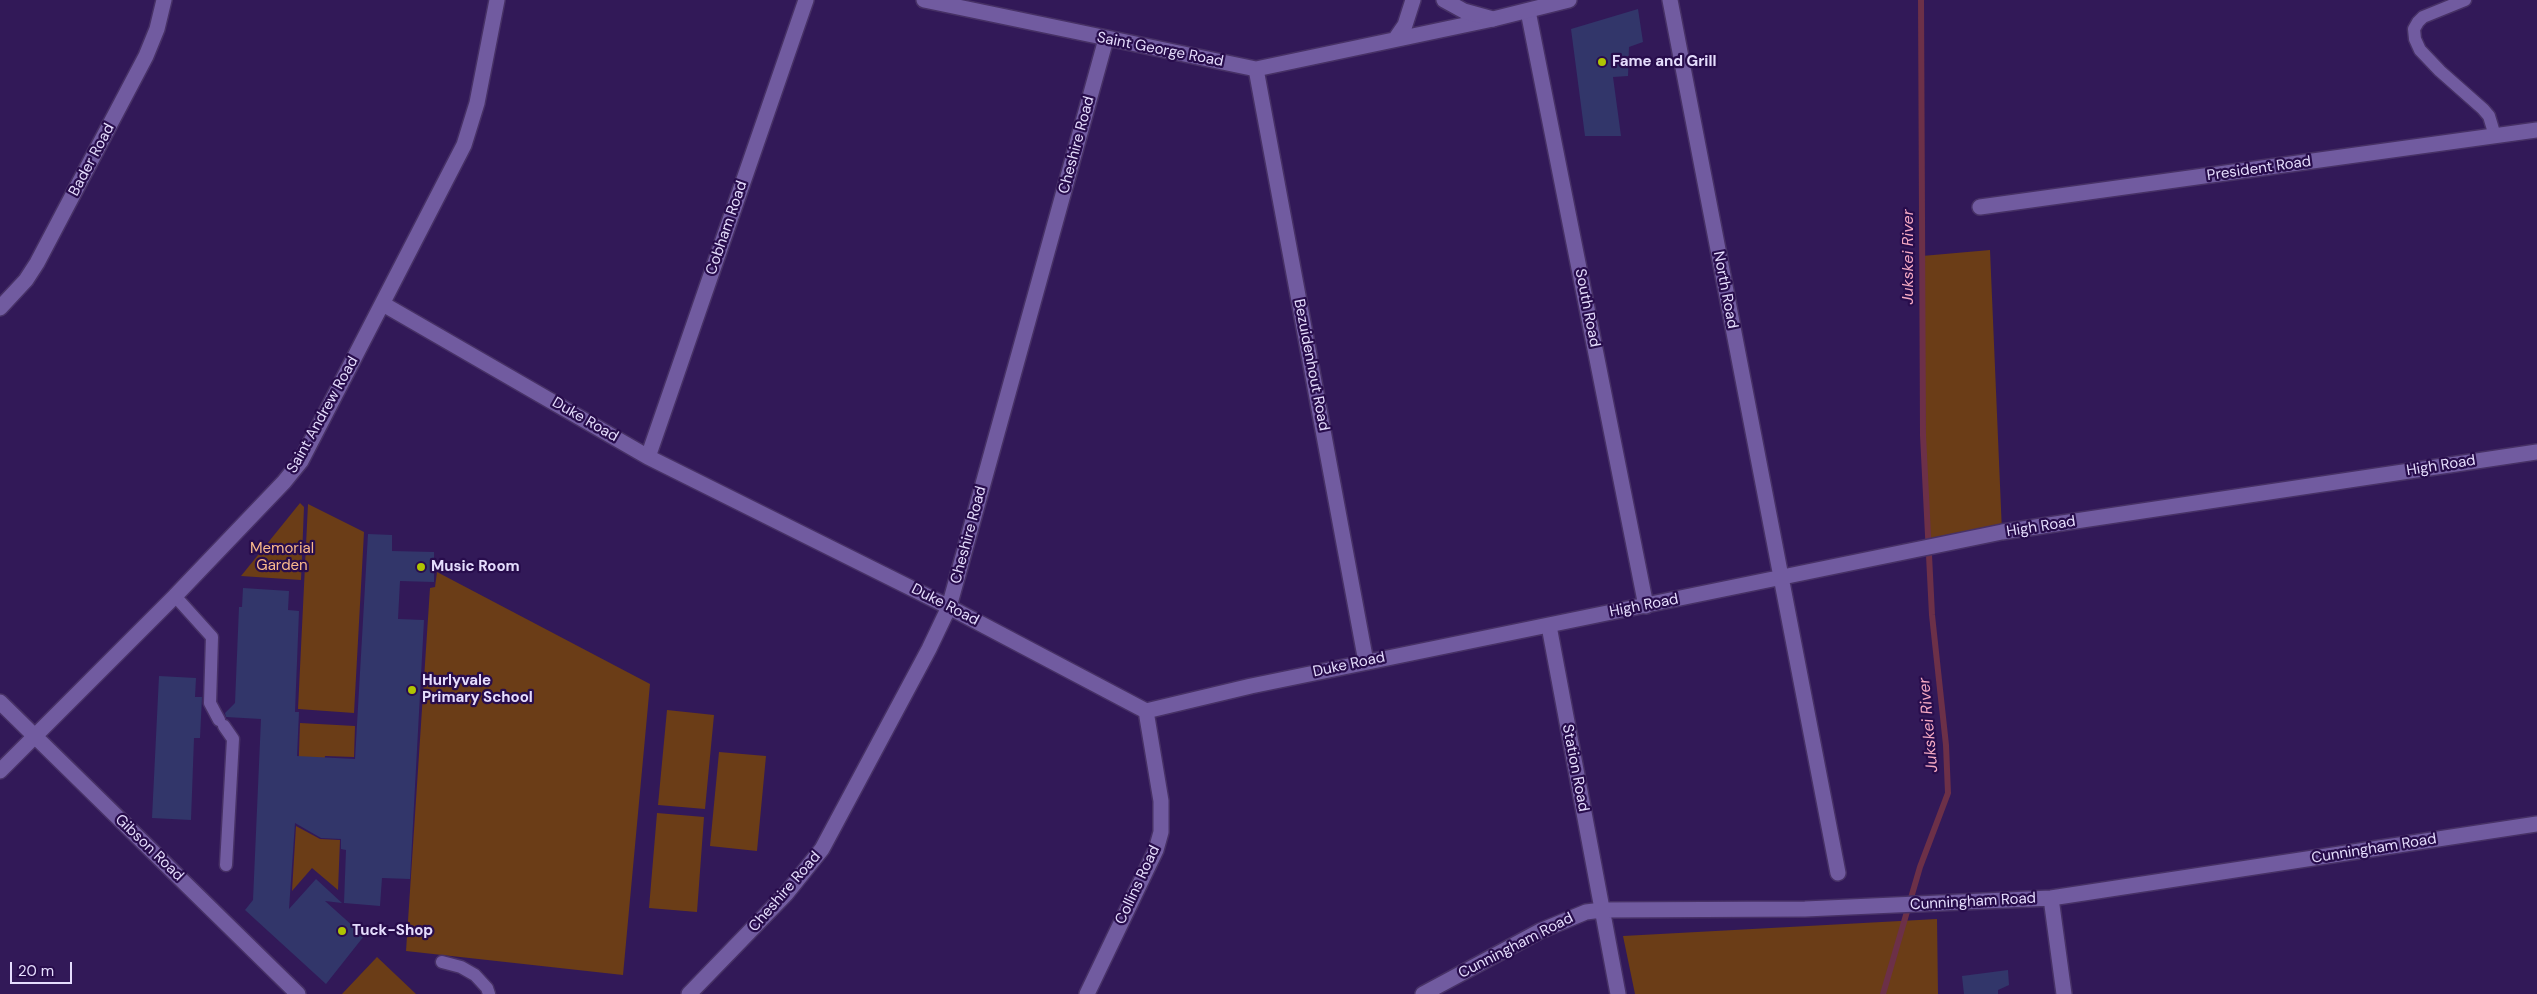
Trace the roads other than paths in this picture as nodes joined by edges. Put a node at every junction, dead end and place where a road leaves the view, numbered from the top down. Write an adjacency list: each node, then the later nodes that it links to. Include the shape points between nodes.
1 (164, 0): 19 (street, Bader Road, via 146,56 38,264)
2 (497, 0): 18 (street, Saint Andrew Road, via 477,103 464,144)
3 (806, 0): 21 (street, Cobham Road)
4 (924, 0): 13 (street, Saint George Road)
5 (1413, 0): 12 (street, via 1405,25)
6 (1444, 0): 11 (street, via 1464,11)
7 (1568, 0): 10 (street, Saint George Road)
8 (1670, 0): 22 (street, North Road)
9 (2465, 0): 16 (lane, via 2423,17 2414,29 2415,39 2420,50 2440,71 2484,109)
10 (1528, 11): 11 (street, Saint George Road); 24 (street, South Road)
11 (1493, 19): 12 (street, Saint George Road)
12 (1396, 38): 14 (street, Saint George Road)
13 (1106, 39): 14 (street, Saint George Road); 25 (street, Cheshire Road)
14 (1256, 69): 27 (street, Bezuidenhout Road)
15 (2537, 130): 16 (street, President Road)
16 (2495, 136): 17 (street, President Road)
17 (1980, 207)
18 (383, 304): 21 (street, Duke Road); 23 (street, Saint Andrew Road, via 301,461)
19 (0, 308)
20 (2537, 452): 22 (street, High Road, via 2002,532)
21 (648, 457): 25 (street, Duke Road)
22 (1780, 579): 24 (street, High Road); 34 (street, North Road)
23 (175, 596): 30 (street, Saint Andrew Road); 33 (lane, via 212,637 210,703 233,739)
24 (1646, 606): 26 (street, High Road)
25 (949, 607): 29 (street, Duke Road); 40 (street, Cheshire Road, via 822,850 786,894)
26 (1549, 626): 27 (street, Duke Road); 36 (street, Station Road)
27 (1366, 662): 29 (street, Duke Road)
28 (0, 702): 30 (street, Gibson Road)
29 (1146, 711): 41 (street, Collins Road, via 1161,801 1161,832 1156,850)
30 (34, 737): 31 (street, Saint Andrew Road); 38 (street, Gibson Road)
31 (0, 771)
32 (2537, 824): 35 (street, Cunningham Road)
33 (226, 865)
34 (1838, 873)
35 (2051, 898): 36 (street, Cunningham Road, via 1805,909); 44 (street)
36 (1602, 910): 42 (street, Cunningham Road, via 1570,917); 43 (street, Station Road)
37 (442, 962): 39 (lane, via 475,975)
38 (298, 994)
39 (489, 994)
40 (689, 994)
41 (1087, 994)
42 (1423, 994)
43 (1618, 994)
44 (2064, 994)

